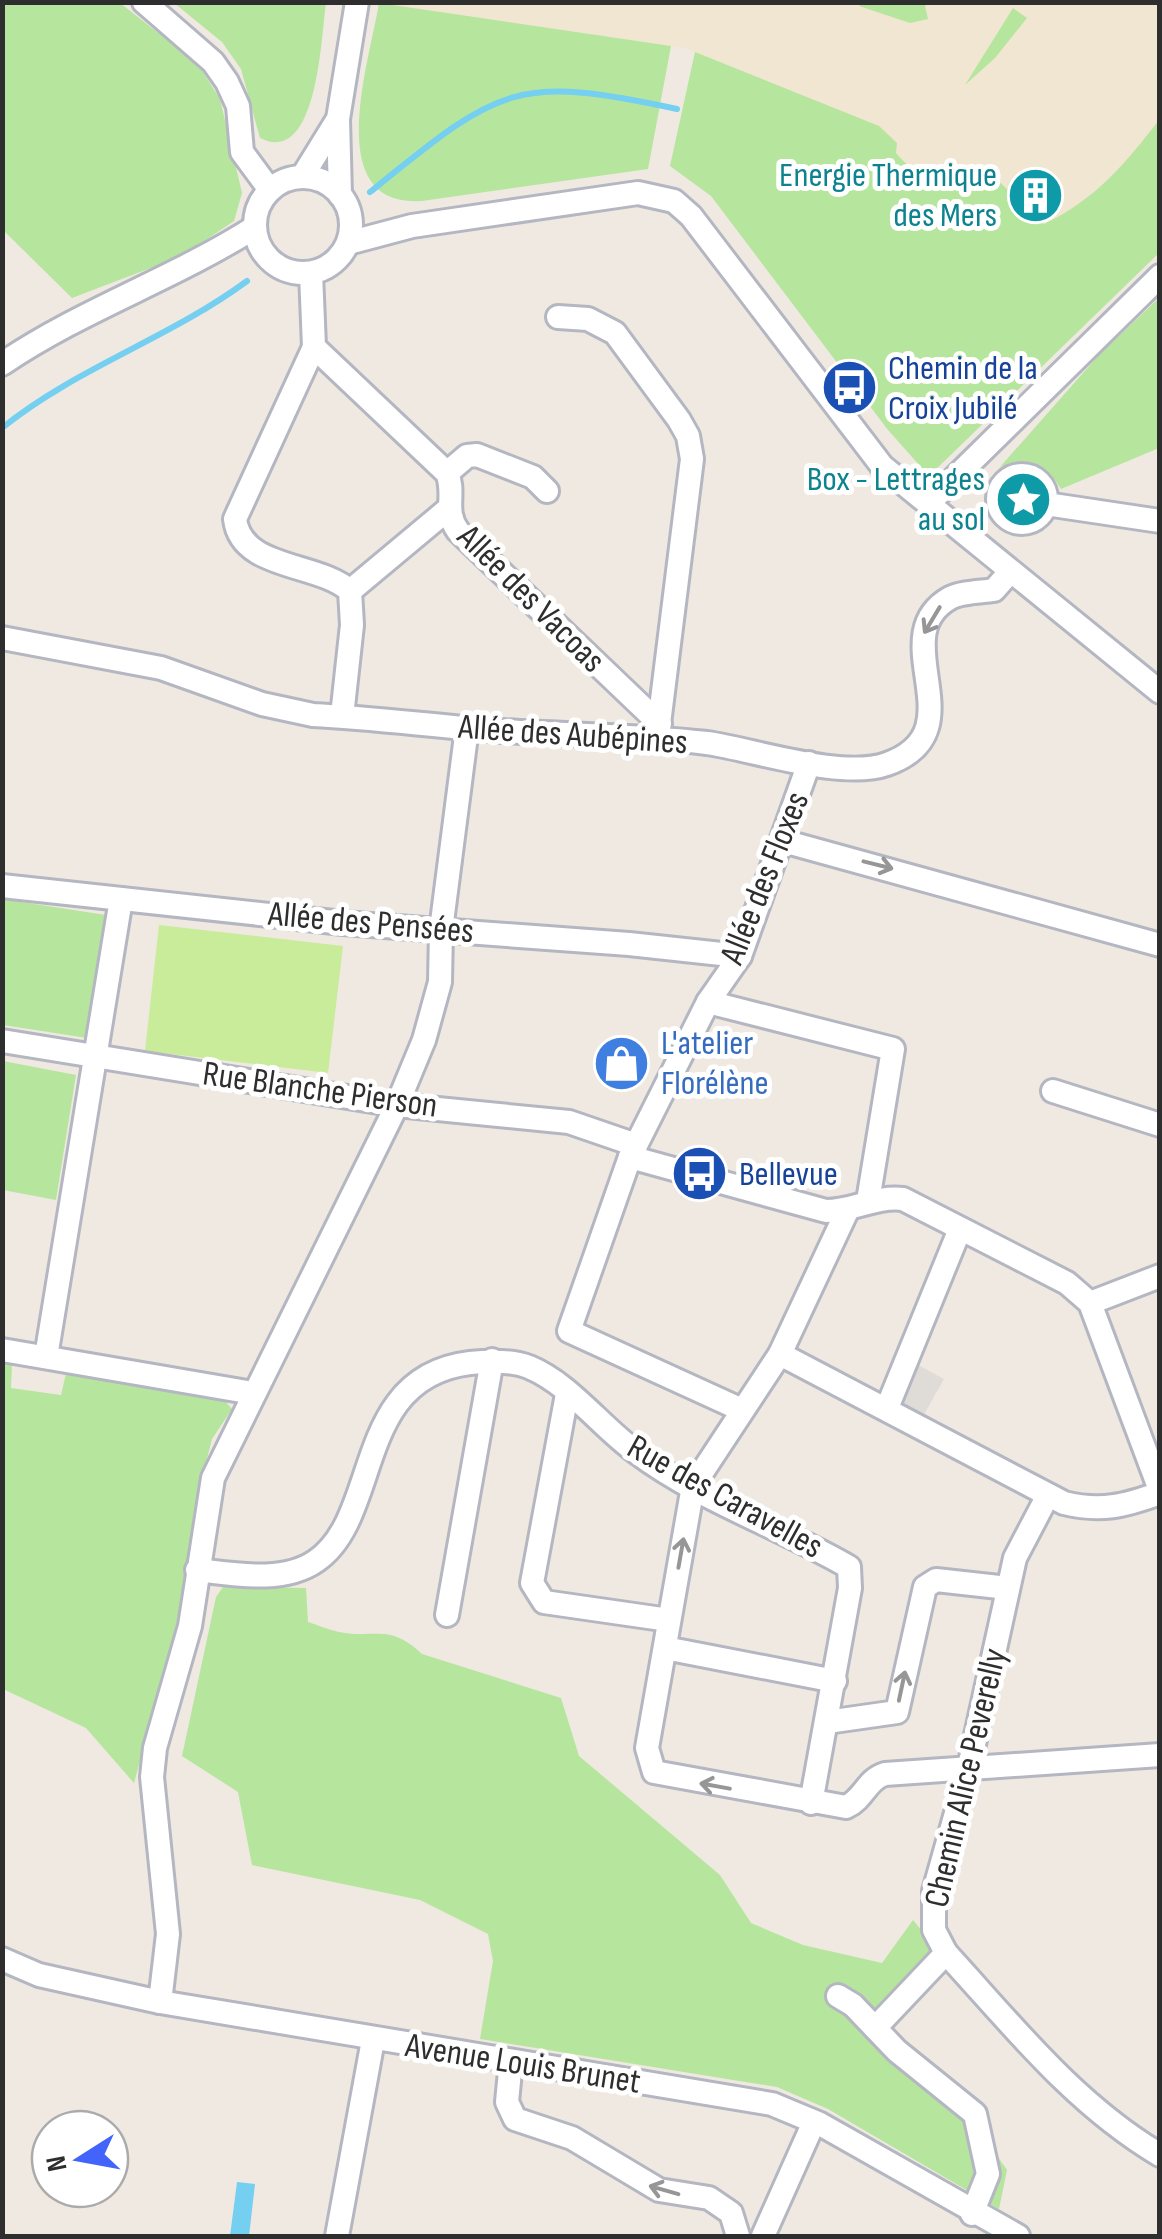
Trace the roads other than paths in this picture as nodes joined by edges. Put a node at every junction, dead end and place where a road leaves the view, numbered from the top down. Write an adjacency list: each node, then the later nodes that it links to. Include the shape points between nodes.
1 (144, 2): 5 (street, via 228,82 238,106 242,152)
2 (357, 2): 3 (street)
3 (338, 118): 4 (street); 6 (street)
4 (302, 177): 5 (street); 6 (street, via 323,182)
5 (270, 190): 8 (street)
6 (344, 202): 7 (street); 9 (street)
7 (412, 226): 9 (street); 19 (street, via 638,194 674,201 872,454)
8 (255, 227): 10 (street); 11 (street)
9 (348, 243): 12 (street, via 335,262)
10 (265, 255): 11 (street); 12 (street, via 282,269)
11 (194, 264): 16 (street, via 70,321)
12 (311, 272): 15 (street)
13 (1160, 276): 19 (street)
14 (558, 317): 29 (street, via 588,319 614,334 688,436 692,459)
15 (314, 346): 17 (street); 24 (street, via 235,519 236,532 254,551 318,572)
16 (2, 364)
17 (448, 473): 18 (street, via 476,455 534,477); 21 (street, Allée des Vacoas)
18 (547, 490)
19 (928, 504): 23 (street)
20 (1046, 504): 22 (street)
21 (447, 510): 24 (street); 29 (street, Allée des Vacoas, via 458,531)
22 (1160, 521)
23 (1009, 573): 26 (street); 30 (street, Allée des Aubépines, one-way to 30, via 994,590 952,597 924,627 929,729 911,751 885,765)
24 (350, 591): 27 (street)
25 (2, 638): 27 (street, Allée des Aubépines, via 161,668 274,707)
26 (1160, 692)
27 (342, 716): 28 (street, Allée des Aubépines)
28 (467, 728): 29 (street, Allée des Aubépines); 34 (street)
29 (658, 732): 30 (street, Allée des Aubépines)
30 (810, 763): 31 (street, Allée des Floxes)
31 (783, 841): 35 (street, one-way to 35); 36 (street, Allée des Floxes)
32 (2, 886): 33 (street, Allée des Pensées)
33 (121, 899): 34 (street, Allée des Pensées); 39 (street)
34 (441, 930): 36 (street, Allée des Pensées); 41 (street, via 440,982)
35 (1160, 945)
36 (740, 956): 37 (street, Allée des Floxes)
37 (708, 1002): 43 (street); 44 (street, Allée des Floxes, via 893,1049)
38 (2, 1041): 39 (street, Rue Blanche Pierson)
39 (96, 1056): 41 (street, Rue Blanche Pierson); 50 (street)
40 (1053, 1091): 42 (street)
41 (397, 1105): 43 (street, Rue Blanche Pierson, via 569,1122); 52 (street)
42 (1160, 1125)
43 (633, 1151): 44 (street, Rue Blanche Pierson, via 826,1210); 55 (street, via 568,1330)
44 (857, 1206): 45 (street, Rue Blanche Pierson, via 903,1199); 49 (street)
45 (960, 1229): 47 (street, Rue Blanche Pierson, via 1067,1282); 54 (street)
46 (1160, 1276): 47 (street)
47 (1090, 1303): 57 (street)
48 (2, 1350): 50 (street)
49 (780, 1354): 54 (street); 55 (street)
50 (46, 1358): 52 (street)
51 (492, 1360): 53 (street, Rue des Caravelles, via 529,1367); 59 (street, Rue des Caravelles, via 432,1374 406,1393 380,1434 340,1535 313,1564 277,1574); 61 (street)
52 (253, 1393): 59 (street, via 213,1478)
53 (567, 1394): 56 (street, Rue des Caravelles, via 637,1453); 62 (street, via 532,1583 536,1595 544,1602)
54 (886, 1408): 58 (street)
55 (742, 1410): 56 (street)
56 (693, 1486): 62 (street, one-way to 56); 64 (street, Rue des Caravelles, via 849,1566)
57 (1160, 1491): 58 (street, via 1093,1510)
58 (1048, 1494): 60 (street, Chemin Alice Peverelly, via 1015,1558)
59 (197, 1570): 72 (street, via 190,1626 152,1777 168,1922)
60 (1008, 1588): 65 (street, one-way to 60, via 897,1712 925,1586 936,1580); 67 (street, Chemin Alice Peverelly)
61 (448, 1615)
62 (670, 1620): 63 (street)
63 (664, 1648): 64 (street); 68 (street, one-way to 63, via 654,1772 647,1748)
64 (834, 1681): 65 (street, Rue des Caravelles)
65 (827, 1722): 68 (street, Rue des Caravelles)
66 (1160, 1755): 67 (street)
67 (969, 1766): 68 (street, via 878,1776 846,1806); 69 (street, Chemin Alice Peverelly, via 934,1891 934,1930)
68 (811, 1802)
69 (946, 1953): 73 (street); 77 (street, Chemin Alice Peverelly, via 1065,2084 1110,2124)
70 (2, 1958): 72 (street, Avenue Louis Brunet, via 39,1974)
71 (838, 1996): 73 (street)
72 (160, 2002): 74 (street, Avenue Louis Brunet)
73 (875, 2028): 78 (street, via 974,2114 988,2174)
74 (373, 2040): 75 (street, Avenue Louis Brunet); 79 (street)
75 (511, 2060): 76 (street, Avenue Louis Brunet, via 772,2104); 80 (street, one-way to 75, via 731,2213 709,2198 659,2190 572,2138 515,2120 507,2102)
76 (814, 2122): 78 (street, Avenue Louis Brunet); 81 (street)
77 (1160, 2155)
78 (972, 2214): 82 (street, Avenue Louis Brunet)
79 (337, 2236)
80 (738, 2236)
81 (763, 2236)
82 (1018, 2236)

